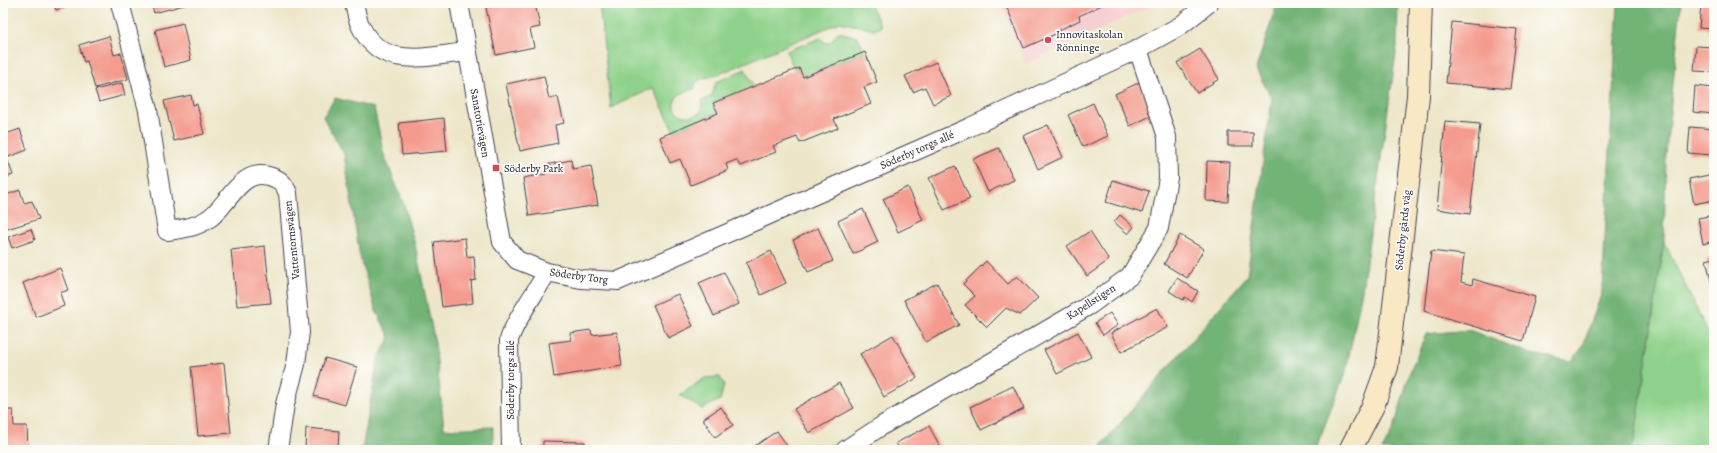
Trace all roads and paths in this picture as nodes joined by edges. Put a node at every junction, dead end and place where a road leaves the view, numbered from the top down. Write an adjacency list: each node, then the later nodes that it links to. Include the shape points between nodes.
1 (120, 3): 11 (street, Vattentornsvägen, via 148,110 167,231 187,228 212,217 242,182 251,177 261,174 278,179 288,193 300,332)
2 (354, 3): 7 (street, via 360,26 369,40 378,50 391,56 404,58)
3 (459, 3): 7 (street, Sanatorievägen)
4 (1208, 3): 6 (street, Söderby torgs allé, via 1180,26)
5 (1421, 3): 14 (main road, Söderby gårds väg, via 1418,96 1387,367 1373,406)
6 (1138, 49): 10 (street, Söderby torgs allé, via 968,128); 13 (street, Kapellstigen, via 1167,137 1168,178 1159,228 1130,276 1090,306 883,425)
7 (467, 52): 8 (street, Sanatorievägen)
8 (502, 242): 9 (street, Söderby Torg, via 517,260)
9 (547, 272): 10 (street, Söderby Torg, via 581,279); 12 (street, Söderby torgs allé, via 514,326 509,340)
10 (618, 281)
11 (278, 450)
12 (511, 450)
13 (845, 450)
14 (1350, 450)

